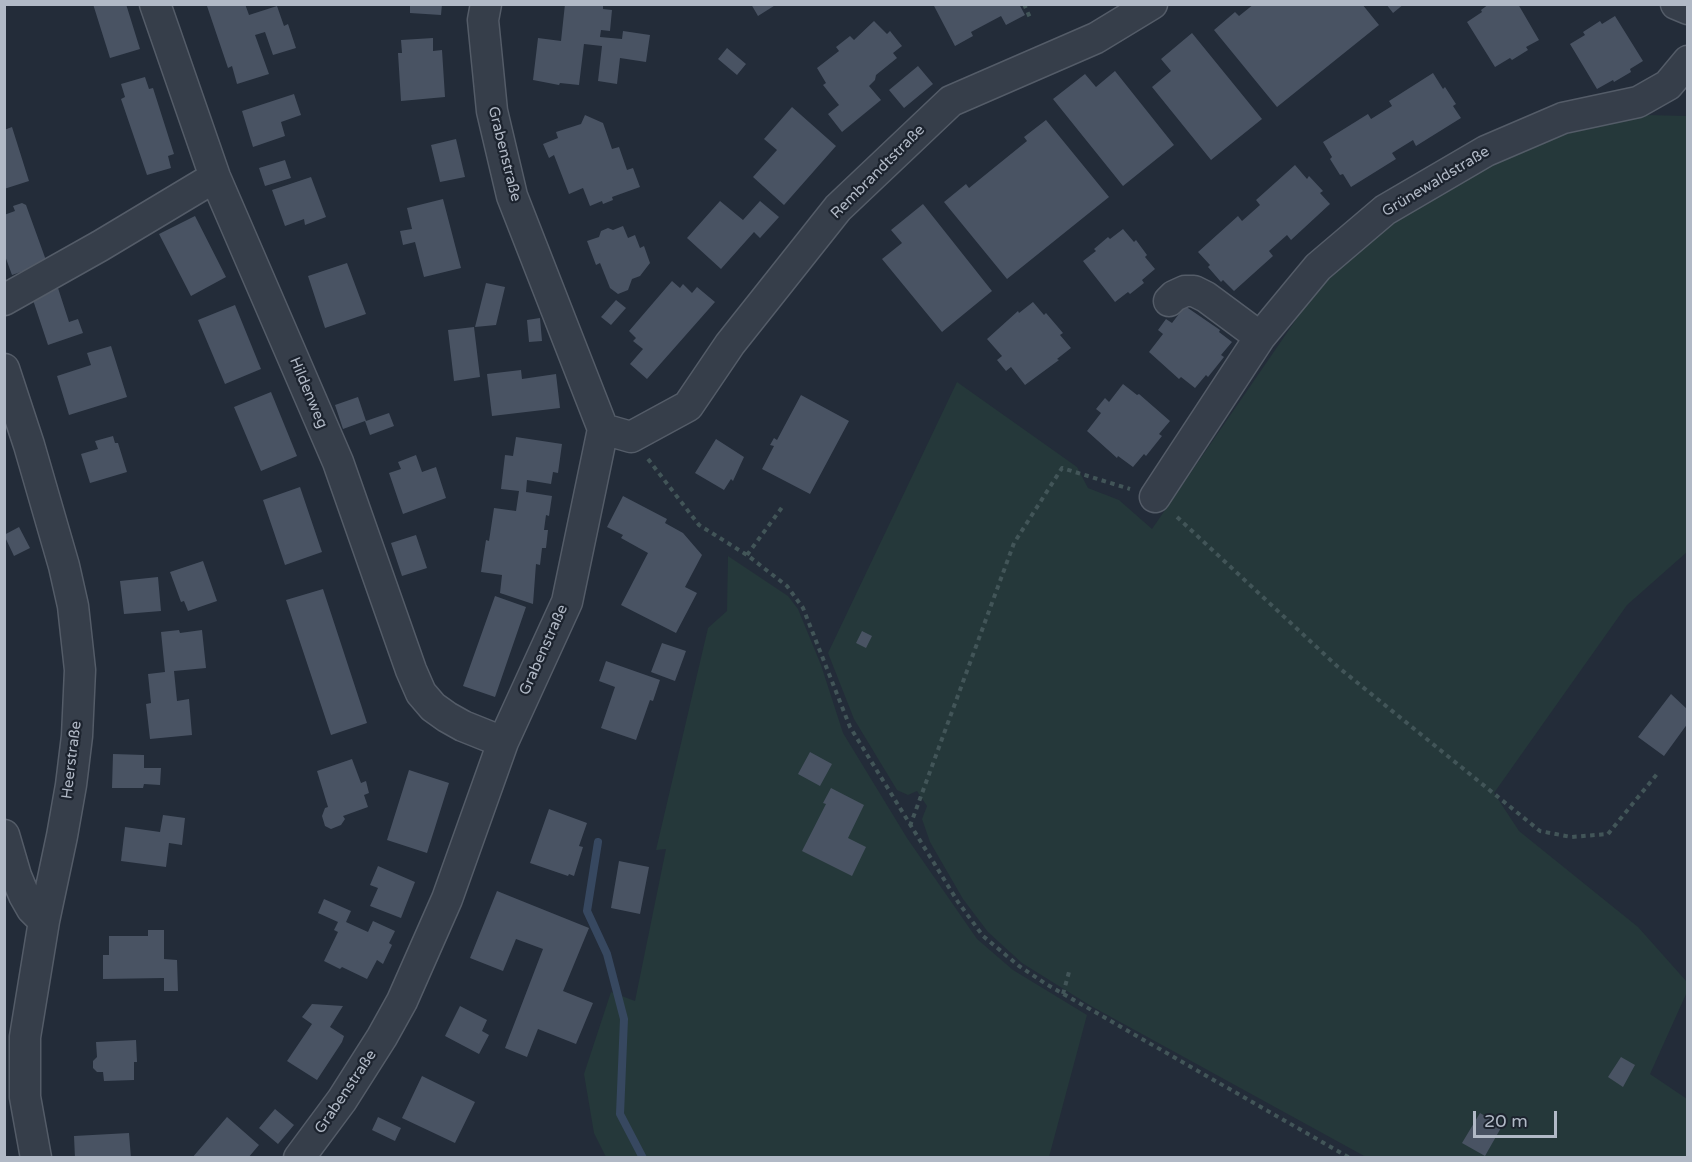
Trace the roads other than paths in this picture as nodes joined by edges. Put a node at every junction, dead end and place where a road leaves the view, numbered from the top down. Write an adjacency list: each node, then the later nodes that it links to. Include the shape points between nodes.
1 (155, 4): 7 (street, Hildenweg)
2 (486, 4): 12 (street, Grabenstraße, via 483,20 492,111 512,196)
3 (1152, 4): 12 (street, Rembrandtstraße, via 1096,38 951,101 838,208 729,344 688,406 632,437)
4 (1676, 4): 5 (street)
5 (1688, 9)
6 (1688, 61): 10 (street, Grünewaldstraße, via 1668,85 1638,102 1563,118 1486,151 1384,210 1318,267)
7 (215, 177): 8 (street); 14 (street, Hildenweg, via 338,462 421,693 447,717)
8 (4, 300)
9 (1169, 301): 10 (street, via 1185,291 1194,291)
10 (1260, 337): 13 (street, Grünewaldstraße)
11 (4, 369): 16 (street, Heerstraße, via 64,566 80,670 70,785)
12 (603, 429): 14 (street, Grabenstraße, via 567,602)
13 (1155, 497)
14 (503, 742): 18 (street, Grabenstraße, via 447,898 402,1001 363,1068)
15 (6, 848): 16 (street, via 24,895)
16 (44, 921): 17 (street, Heerstraße, via 29,1004 25,1057 25,1097)
17 (36, 1158)
18 (299, 1158)

